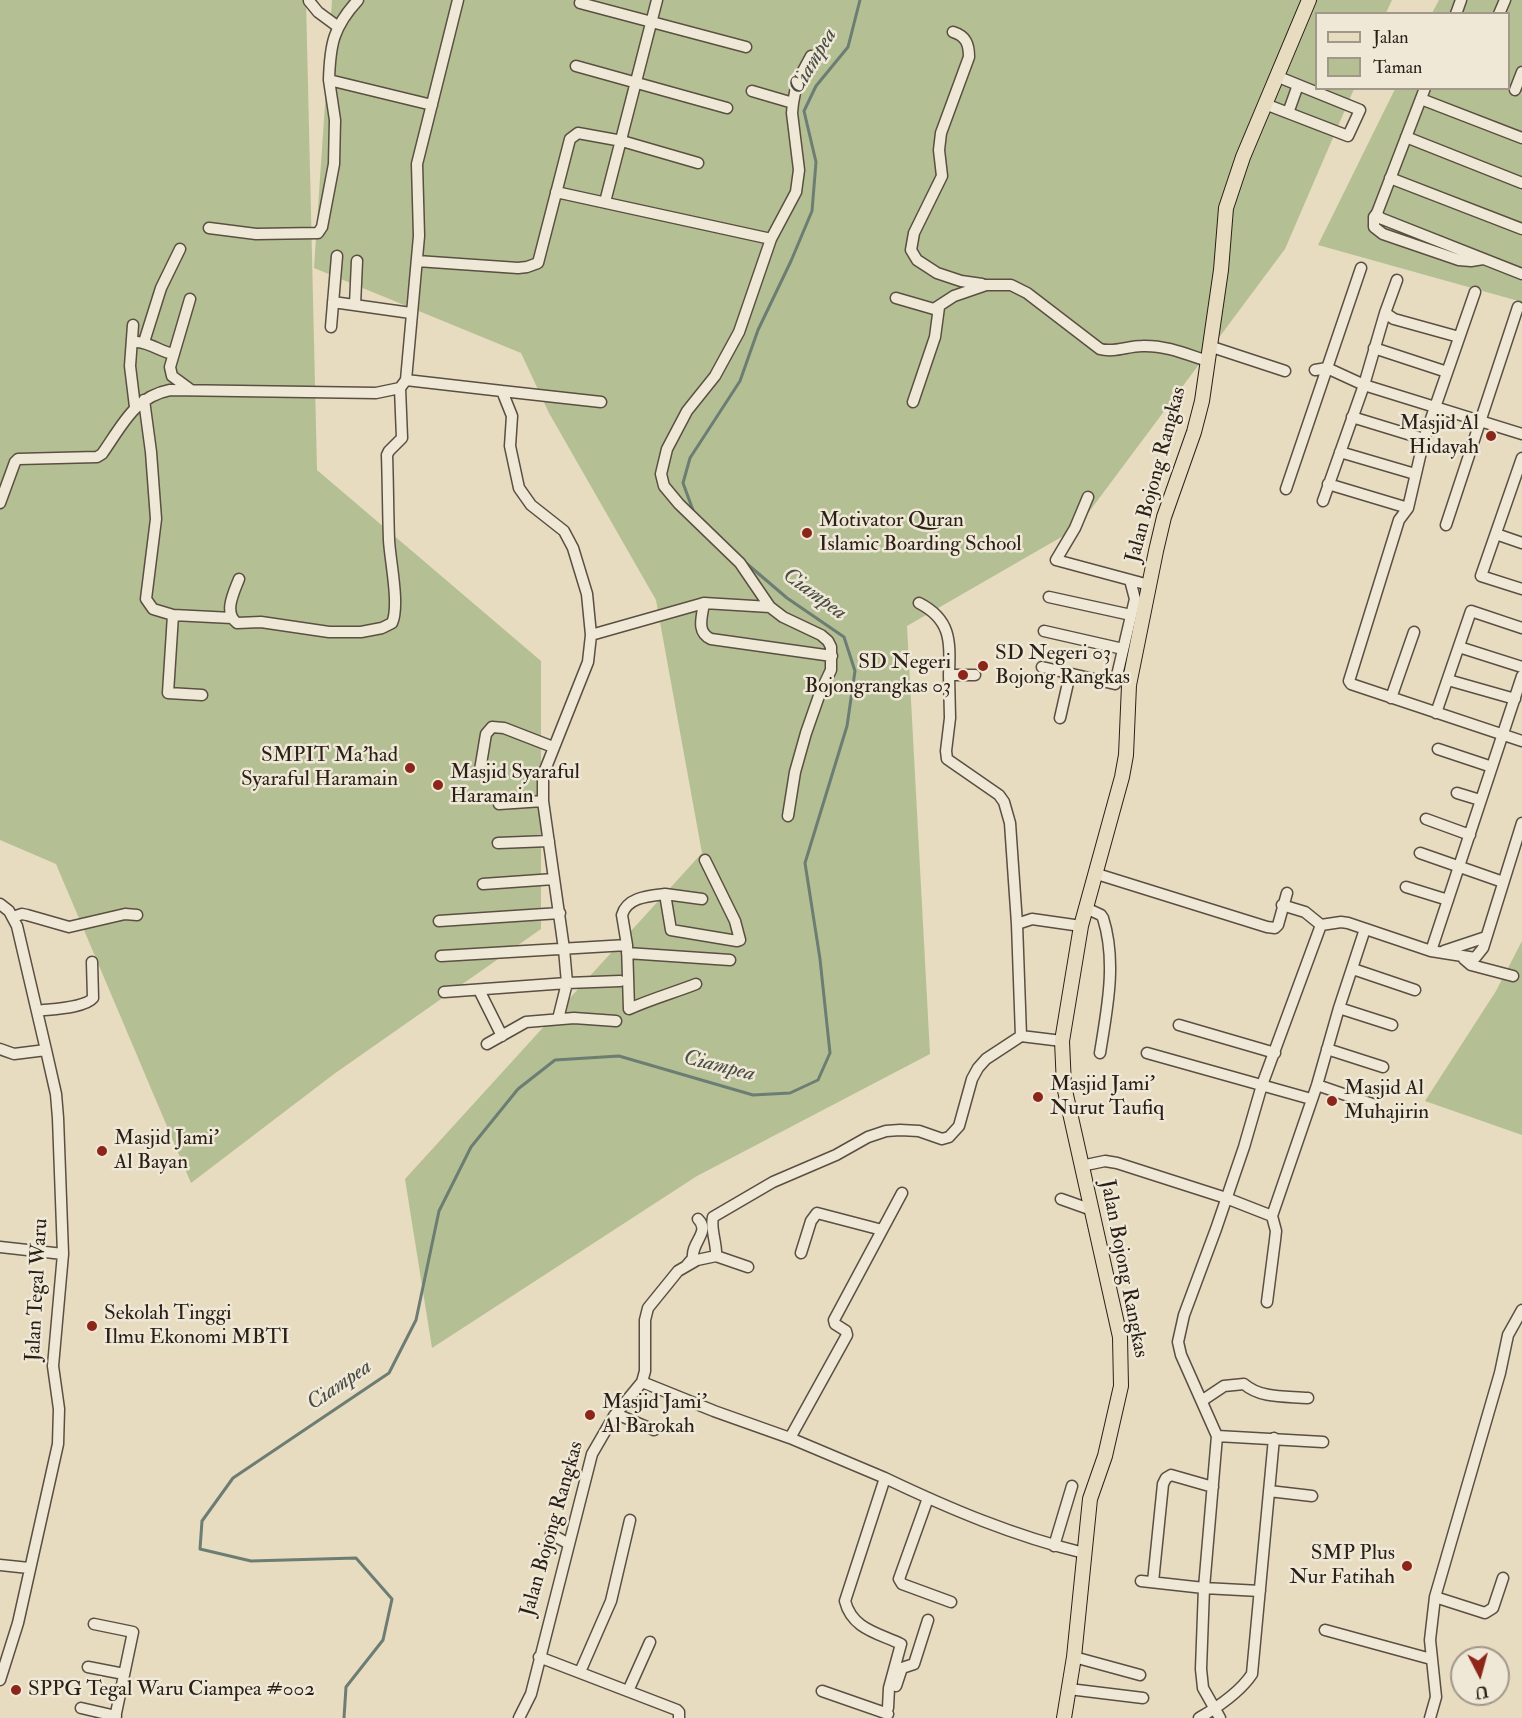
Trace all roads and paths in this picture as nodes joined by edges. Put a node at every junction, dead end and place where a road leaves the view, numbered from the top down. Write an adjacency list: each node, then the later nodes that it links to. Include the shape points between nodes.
1 (358, 0): 8 (street)
2 (458, 0): 23 (street)
3 (657, 0): 7 (street)
4 (1309, 0): 14 (main road, Jalan Bojong Rangkas)
5 (309, 1): 8 (street)
6 (580, 3): 7 (street)
7 (652, 21): 10 (street); 16 (street)
8 (338, 26): 15 (street, via 332,40)
9 (953, 32): 44 (street, via 965,38 968,65 941,133 942,176 914,233 911,250 916,260 937,273)
10 (746, 47)
11 (811, 56): 21 (street, via 797,82)
12 (576, 66): 16 (street)
13 (1522, 72): 18 (street)
14 (1276, 76): 17 (street); 22 (main road, Jalan Bojong Rangkas)
15 (329, 80): 23 (street); 34 (street, via 335,120 334,164 318,232 256,234)
16 (635, 83): 24 (street); 28 (street)
17 (1298, 85): 25 (street); 25 (street, via 1360,110 1348,135)
18 (1515, 90)
19 (752, 91): 21 (street)
20 (1423, 94): 26 (street); 27 (street)
21 (793, 103): 36 (street, via 799,179)
22 (1265, 104): 25 (street); 59 (main road, Jalan Bojong Rangkas, via 1226,208)
23 (432, 105): 40 (street, via 416,170)
24 (727, 108)
25 (1288, 113)
26 (1406, 137): 30 (street); 31 (street)
27 (1522, 138)
28 (622, 141): 29 (street); 32 (street, via 574,134); 33 (street)
29 (698, 163)
30 (1390, 178): 35 (street); 42 (street, via 1377,213 1384,220)
31 (1522, 183)
32 (556, 192): 33 (street); 40 (street, via 538,263 534,265 498,267)
33 (605, 202): 36 (street)
34 (209, 228)
35 (1522, 229)
36 (771, 239): 99 (street, via 739,332 715,376 687,411 667,449 662,474 664,486 740,563)
37 (180, 249): 58 (street, via 158,296)
38 (337, 256): 48 (street)
39 (357, 261): 49 (street)
40 (417, 261): 52 (street)
41 (1361, 268): 63 (street)
42 (1522, 274)
43 (1396, 280): 53 (street)
44 (986, 285): 50 (street, via 954,296); 62 (street, via 1018,288 1100,349 1153,346)
45 (1475, 292): 56 (street)
46 (190, 298): 61 (street)
47 (896, 298): 50 (street, via 929,309)
48 (333, 302): 49 (street); 55 (street)
49 (355, 305): 52 (street)
50 (939, 307): 72 (street, via 935,337)
51 (1518, 307): 76 (street)
52 (411, 313): 67 (street)
53 (1385, 313): 56 (street); 60 (street)
54 (134, 325): 57 (street)
55 (331, 327)
56 (1460, 337): 66 (street)
57 (130, 342): 58 (street); 73 (street, via 130,375)
58 (144, 342): 61 (street)
59 (1209, 346): 62 (main road, Jalan Bojong Rangkas); 65 (street)
60 (1374, 348): 66 (street); 68 (street)
61 (172, 354): 69 (street, via 172,376)
62 (1207, 361): 94 (main road, Jalan Bojong Rangkas, via 1194,432 1164,517)
63 (1327, 368): 64 (street); 68 (street); 84 (street)
64 (1315, 370)
65 (1285, 371)
66 (1447, 372): 74 (street)
67 (403, 384): 69 (street, via 376,393); 70 (street); 102 (street, via 402,438 387,455 395,604 392,623 361,632 329,632 237,623)
68 (1364, 385): 74 (street); 75 (street)
69 (192, 391): 73 (street, via 153,394)
70 (502, 392): 71 (street); 106 (street, via 512,416 510,446 519,488 531,505 564,531 573,548 587,594)
71 (602, 402)
72 (913, 402)
73 (139, 404): 87 (street, via 97,457 18,459); 100 (street, via 152,452 156,519 146,599 153,609)
74 (1436, 408): 76 (street); 78 (street)
75 (1352, 417): 78 (street); 79 (street)
76 (1480, 421): 77 (street); 89 (street)
77 (1522, 434)
78 (1424, 439): 82 (street)
79 (1340, 452): 82 (street); 83 (street)
80 (1522, 458): 81 (street)
81 (1520, 471): 90 (street)
82 (1416, 474): 88 (street)
83 (1328, 484): 86 (street); 88 (street)
84 (1286, 489)
85 (1088, 497): 93 (street, via 1056,560)
86 (1323, 501)
87 (0, 503)
88 (1408, 508): 118 (street, via 1400,520 1349,676 1351,684)
89 (1446, 525)
90 (1496, 534): 91 (street); 95 (street, via 1481,576)
91 (1522, 543)
92 (240, 579): 102 (street, via 230,607)
93 (1130, 580): 94 (street); 101 (street, via 1135,599)
94 (1149, 585): 141 (main road, Jalan Bojong Rangkas, via 1129,685 1122,777)
95 (1522, 589)
96 (1049, 597): 101 (street)
97 (704, 603): 99 (street); 106 (street); 109 (street, via 701,629 711,639)
98 (919, 603): 113 (street, via 940,618 946,628)
99 (770, 607): 109 (street, via 828,640)
100 (174, 615): 102 (street); 117 (street, via 168,693)
101 (1131, 615): 108 (street)
102 (232, 618)
103 (1522, 628): 107 (street, via 1471,611)
104 (1044, 631): 108 (street)
105 (1414, 632): 118 (street)
106 (591, 635): 124 (street, via 588,662)
107 (1458, 647): 111 (street); 116 (street)
108 (1123, 649): 112 (street, via 1115,684)
109 (832, 656): 132 (street, via 831,670 795,772)
110 (1042, 667): 112 (street)
111 (1522, 667)
112 (1070, 674): 121 (street)
113 (949, 675): 114 (street); 157 (street, via 947,759 1004,802 1010,823)
114 (975, 675)
115 (1522, 676): 119 (street)
116 (1448, 680): 119 (street); 120 (street)
117 (202, 695)
118 (1391, 698): 120 (street)
119 (1515, 699): 122 (street)
120 (1437, 713): 122 (street)
121 (1060, 718)
122 (1503, 735): 123 (street); 126 (street)
123 (1522, 741)
124 (553, 747): 127 (street, via 492,727 486,732); 130 (street, via 543,775)
125 (1438, 749): 126 (street)
126 (1492, 767): 129 (street)
127 (480, 770)
128 (1456, 793): 129 (street)
129 (1480, 800): 135 (street)
130 (543, 801): 131 (street); 136 (street)
131 (499, 804)
132 (788, 816)
133 (1426, 819): 135 (street)
134 (1522, 823): 143 (street)
135 (1470, 835): 140 (street)
136 (549, 841): 137 (street); 142 (street)
137 (498, 843)
138 (1420, 853): 140 (street)
139 (705, 860): 147 (street, via 735,921 740,940 671,930)
140 (1460, 868): 143 (street); 149 (street)
141 (1097, 874): 151 (street, via 1267,927 1278,925); 152 (main road, Jalan Bojong Rangkas)
142 (554, 879): 144 (street); 153 (street)
143 (1503, 882): 161 (street)
144 (483, 884)
145 (1406, 887): 149 (street)
146 (1287, 893): 151 (street)
147 (664, 894): 148 (street); 163 (street, via 641,898 623,910)
148 (702, 899)
149 (1448, 900): 164 (street)
150 (0, 904): 155 (street, Jalan Tegal Waru)
151 (1282, 905): 158 (street, via 1305,912)
152 (1088, 909): 159 (main road, Jalan Bojong Rangkas); 190 (street, via 1103,918 1110,959 1111,979)
153 (560, 913): 156 (street); 162 (street)
154 (137, 915): 155 (street, via 125,914 69,927 22,914)
155 (13, 917): 178 (street, Jalan Tegal Waru)
156 (439, 921)
157 (1017, 924): 159 (street, via 1032,918); 184 (street)
158 (1321, 925): 160 (street, via 1341,922); 192 (street)
159 (1082, 926): 185 (main road, Jalan Bojong Rangkas)
160 (1365, 929): 164 (street); 169 (street)
161 (1486, 937): 164 (street); 166 (street, via 1475,958)
162 (564, 949): 163 (street); 165 (street); 172 (street)
163 (627, 949): 167 (street); 173 (street, via 629,1009)
164 (1436, 952): 166 (street)
165 (441, 956)
166 (1462, 957): 170 (street, via 1471,965)
167 (730, 960)
168 (92, 962): 178 (street, via 91,1001)
169 (1353, 969): 175 (street); 177 (street)
170 (1513, 976)
171 (620, 981): 172 (street)
172 (567, 983): 174 (street); 179 (street)
173 (696, 984)
174 (479, 990): 176 (street); 183 (street)
175 (1414, 990)
176 (444, 992)
177 (1339, 1008): 182 (street); 188 (street)
178 (37, 1011): 189 (street, Jalan Tegal Waru)
179 (558, 1019): 180 (street); 183 (street, via 526,1022)
180 (616, 1021)
181 (1179, 1024): 192 (street)
182 (1392, 1024)
183 (502, 1036): 186 (street)
184 (1021, 1036): 185 (street); 209 (street, via 978,1068 955,1132 942,1139 920,1131 886,1131 773,1182 714,1217)
185 (1062, 1041): 198 (main road, Jalan Bojong Rangkas, via 1064,1086)
186 (487, 1044)
187 (0, 1049): 189 (street, via 14,1054)
188 (1327, 1049): 193 (street); 194 (street)
189 (46, 1050): 208 (street, Jalan Tegal Waru, via 58,1118)
190 (1100, 1053)
191 (1147, 1053): 195 (street)
192 (1275, 1053): 195 (street)
193 (1383, 1067)
194 (1317, 1085): 196 (street); 197 (street)
195 (1262, 1086): 196 (street); 200 (street)
196 (1311, 1099): 203 (street)
197 (1372, 1104)
198 (1081, 1166): 200 (street, via 1105,1161); 202 (main road, Jalan Bojong Rangkas)
199 (902, 1193): 205 (street)
200 (1226, 1198): 203 (street); 216 (street, via 1178,1341)
201 (1060, 1199): 202 (street)
202 (1092, 1210): 233 (main road, Jalan Bojong Rangkas, via 1120,1337 1122,1371 1105,1456 1090,1499)
203 (1272, 1216): 212 (street, via 1276,1231)
204 (698, 1219): 210 (street, via 703,1229 693,1247 693,1258)
205 (882, 1230): 207 (street, via 817,1213); 220 (street, via 834,1320 847,1335)
206 (0, 1247): 208 (street)
207 (801, 1253)
208 (63, 1254): 235 (street, Jalan Tegal Waru, via 53,1356 60,1423 58,1444)
209 (716, 1256): 210 (street); 211 (street)
210 (686, 1265): 214 (street, via 648,1308)
211 (748, 1267)
212 (1267, 1302)
213 (1522, 1310): 239 (street, via 1508,1335)
214 (642, 1382): 217 (street, Jalan Bojong Rangkas); 220 (street)
215 (1308, 1398): 216 (street, via 1264,1395 1244,1384 1224,1386)
216 (1203, 1400): 219 (street)
217 (614, 1416): 218 (street); 231 (street, Jalan Bojong Rangkas, via 592,1455)
218 (654, 1430)
219 (1217, 1436): 221 (street); 225 (street)
220 (790, 1438): 223 (street)
221 (1274, 1438): 222 (street); 226 (street)
222 (1323, 1442)
223 (885, 1478): 228 (street); 259 (street, via 845,1601 852,1618 868,1631 901,1645 889,1688)
224 (1072, 1486): 232 (street)
225 (1213, 1487): 237 (street); 237 (street, via 1171,1475 1166,1478 1147,1581)
226 (1269, 1491): 227 (street); 238 (street)
227 (1312, 1496)
228 (928, 1498): 232 (street); 240 (street, via 899,1579 902,1584)
229 (630, 1520): 250 (street, via 611,1601)
230 (551, 1534): 231 (street)
231 (569, 1544): 246 (street, Jalan Bojong Rangkas)
232 (1054, 1546): 233 (street)
233 (1084, 1553): 247 (main road, Jalan Bojong Rangkas)
234 (0, 1565): 235 (street)
235 (29, 1568): 245 (street, Jalan Tegal Waru, via 18,1623)
236 (1503, 1578): 239 (street, via 1493,1608 1485,1613)
237 (1204, 1588): 238 (street); 260 (street, via 1201,1679)
238 (1260, 1591): 260 (street, via 1252,1674)
239 (1435, 1597): 248 (street, via 1430,1627)
240 (951, 1602)
241 (928, 1620): 259 (street, via 914,1664 902,1668)
242 (94, 1624): 251 (street, via 133,1632)
243 (1325, 1630): 248 (street)
244 (650, 1642): 255 (street)
245 (4, 1657): 253 (street, Jalan Tegal Waru)
246 (539, 1657): 250 (street); 263 (street, Jalan Bojong Rangkas, via 531,1694)
247 (1074, 1657): 252 (street); 254 (main road, Jalan Bojong Rangkas)
248 (1431, 1659): 266 (street, via 1436,1697)
249 (88, 1666): 251 (street)
250 (580, 1672): 255 (street)
251 (124, 1674): 261 (street)
252 (1140, 1675)
253 (0, 1680)
254 (1069, 1689): 257 (street); 264 (main road, Jalan Bojong Rangkas)
255 (628, 1691): 262 (street, via 677,1710)
256 (822, 1691): 259 (street)
257 (1143, 1698)
258 (81, 1708): 261 (street)
259 (888, 1713)
260 (1217, 1714): 265 (street)
261 (116, 1717)
262 (681, 1717)
263 (519, 1718)
264 (1066, 1718)
265 (1199, 1718)
266 (1430, 1718)

